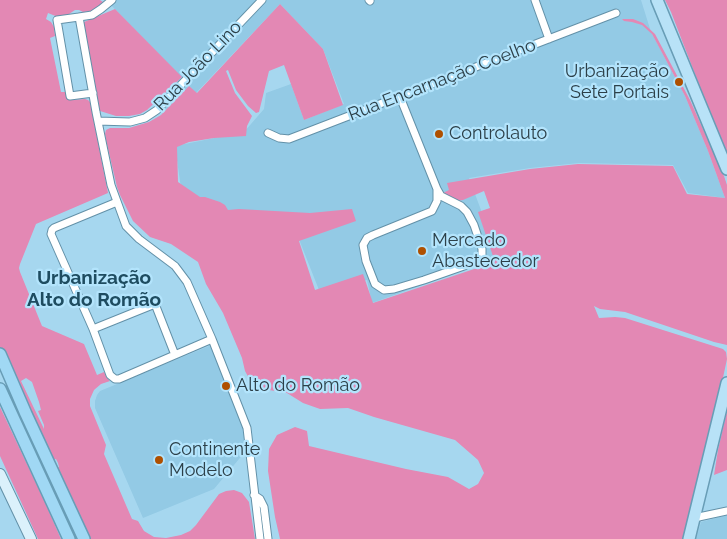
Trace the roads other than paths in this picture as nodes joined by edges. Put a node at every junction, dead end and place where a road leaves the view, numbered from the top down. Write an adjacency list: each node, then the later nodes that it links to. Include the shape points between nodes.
1 (112, 0): 6 (street, via 92,15)
2 (262, 0): 10 (street, Rua João Lino, via 157,110 130,122)
3 (535, 0): 7 (street)
4 (657, 0): 12 (main road)
5 (616, 13): 7 (street, Rua Encarnação Coelho)
6 (79, 17): 8 (street); 8 (street, via 57,20 70,96)
7 (549, 39): 9 (street, Rua Encarnação Coelho)
8 (93, 93): 10 (street)
9 (400, 97): 11 (street, Rua Encarnação Coelho, via 289,139); 13 (street)
10 (98, 120): 14 (street)
11 (268, 133)
12 (727, 168)
13 (437, 190): 13 (street, via 437,201 432,211 373,235 363,245 375,284 384,290 424,280 482,257 474,224 467,212)
14 (117, 202): 15 (street, via 54,228 52,232); 16 (street, via 126,226 176,266 187,282)
15 (93, 329): 18 (street, via 110,375 115,379); 18 (street, via 155,304)
16 (212, 339): 18 (street); 22 (street, via 247,428)
17 (0, 354): 27 (highway)
18 (175, 355)
19 (727, 383): 24 (main road)
20 (0, 389): 26 (highway)
21 (1, 479): 25 (main road)
22 (254, 495): 28 (street); 29 (street, via 264,507)
23 (727, 511): 24 (street)
24 (694, 518): 30 (main road)
25 (31, 539)
26 (68, 539)
27 (84, 539)
28 (260, 539)
29 (268, 539)
30 (689, 539)

